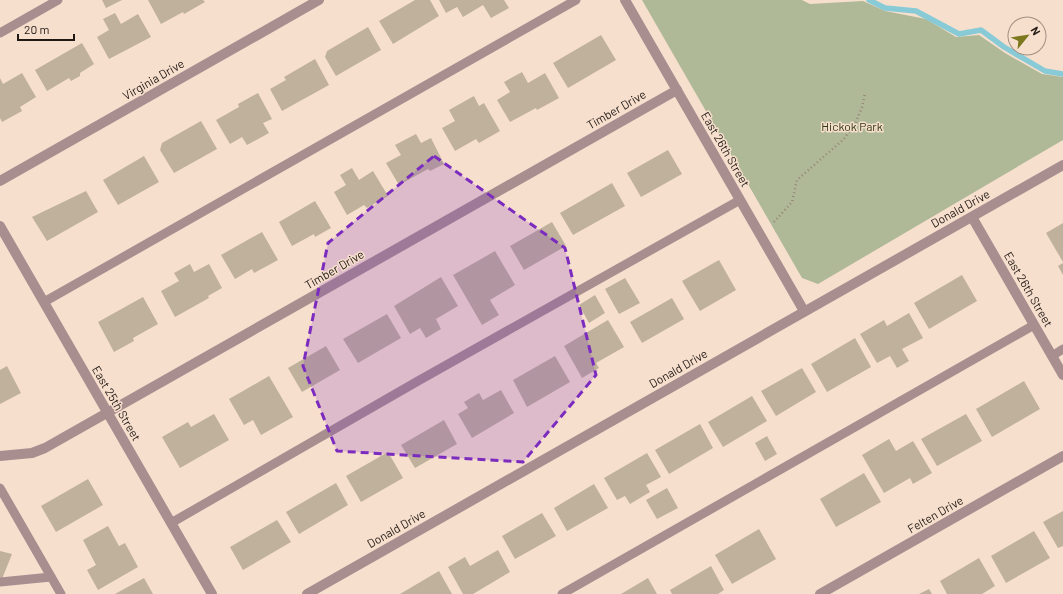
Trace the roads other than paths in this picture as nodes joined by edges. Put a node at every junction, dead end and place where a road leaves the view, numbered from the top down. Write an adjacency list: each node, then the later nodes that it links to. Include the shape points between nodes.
1 (58, 0): 5 (lane)
2 (319, 0): 8 (street, Virginia Drive)
3 (576, 0): 12 (lane)
4 (625, 0): 6 (street, East 26th Street)
5 (0, 33)
6 (677, 90): 9 (street, East 26th Street); 18 (street, Timber Drive)
7 (1063, 165): 10 (street, Donald Drive)
8 (0, 181)
9 (740, 200): 13 (street, East 26th Street); 22 (lane)
10 (972, 217): 13 (street, Donald Drive); 14 (street, East 26th Street)
11 (0, 226): 12 (street, East 25th Street)
12 (44, 302): 18 (street, East 25th Street)
13 (804, 311): 27 (street, Donald Drive)
14 (1034, 325): 16 (street, East 26th Street); 28 (lane)
15 (1063, 349): 16 (lane)
16 (1052, 356): 17 (street, East 26th Street)
17 (1063, 375)
18 (108, 413): 19 (street, Timber Drive, via 45,448 32,453); 22 (street, East 25th Street)
19 (0, 456)
20 (1063, 456): 29 (street, Felten Drive)
21 (0, 488): 23 (lane)
22 (171, 523): 26 (street, East 25th Street)
23 (51, 578): 24 (lane); 25 (lane)
24 (0, 582)
25 (61, 594)
26 (212, 594)
27 (307, 594)
28 (562, 594)
29 (820, 594)

